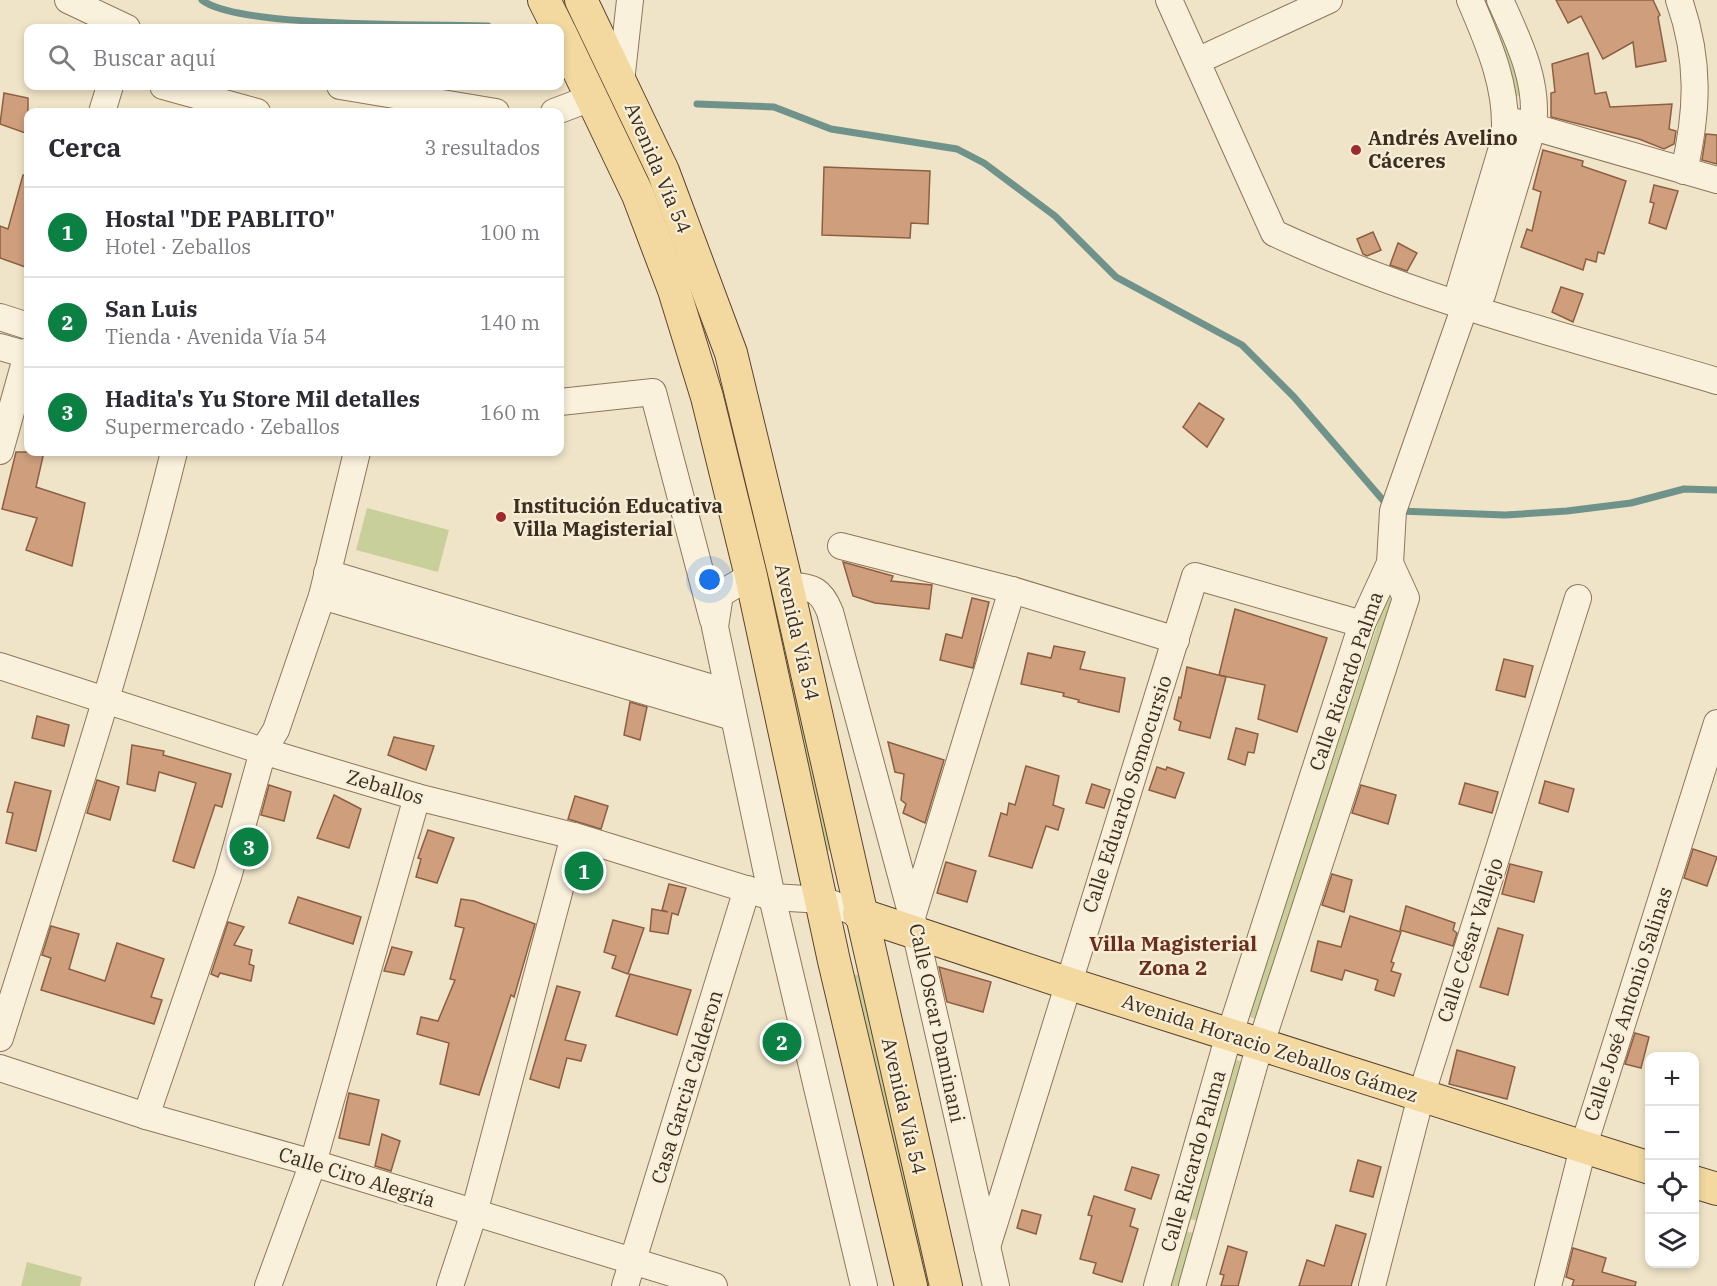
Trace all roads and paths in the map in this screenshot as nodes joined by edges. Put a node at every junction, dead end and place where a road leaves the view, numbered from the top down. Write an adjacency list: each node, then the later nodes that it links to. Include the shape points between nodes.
1 (68, 0): 10 (street)
2 (544, 0): 11 (main road, Avenida Vía 54)
3 (581, 0): 14 (main road, Avenida Vía 54)
4 (630, 0): 14 (street)
5 (1169, 0): 13 (street)
6 (1329, 0): 13 (street)
7 (1470, 0): 23 (street, via 1498,77)
8 (1500, 0): 24 (street, via 1533,83)
9 (1679, 0): 25 (street, via 1695,63 1692,136)
10 (119, 24)
11 (556, 24)
12 (564, 41): 18 (main road, Avenida Vía 54)
13 (1197, 61): 27 (street, via 1274,233)
14 (621, 82): 42 (main road, Avenida Vía 54, via 663,171 731,353)
15 (109, 90): 19 (street)
16 (177, 90): 20 (street)
17 (364, 90): 21 (street)
18 (591, 98): 22 (street); 40 (main road, Avenida Vía 54, via 638,195 674,290 707,398)
19 (103, 108)
20 (243, 108)
21 (472, 108)
22 (564, 108)
23 (1507, 120): 24 (street); 27 (street, via 1460,288)
24 (1533, 126): 25 (street); 27 (street, via 1482,295)
25 (1684, 171): 26 (street)
26 (1717, 180)
27 (1465, 306): 33 (street); 39 (street, via 1393,511)
28 (0, 318): 29 (street)
29 (24, 325)
30 (0, 347): 31 (street)
31 (24, 353)
32 (24, 368): 35 (street)
33 (1717, 381)
34 (564, 402): 46 (street, via 653,392)
35 (0, 451)
36 (173, 456): 49 (street, via 147,563)
37 (356, 456): 41 (street)
38 (841, 546): 43 (street)
39 (1390, 563): 45 (street, Calle Ricardo Palma); 63 (street, Calle Ricardo Palma, via 1406,598)
40 (751, 576): 46 (street, Avenida Vía 54, via 720,594); 57 (main road, Avenida Vía 54)
41 (324, 584): 50 (street); 52 (street, via 276,730)
42 (787, 585): 58 (main road, Avenida Vía 54); 59 (street, via 813,588 824,596 830,612)
43 (1012, 590): 47 (street); 59 (street, Calle Oscar Daminani)
44 (1578, 598): 65 (street, Calle César Vallejo)
45 (1362, 624): 47 (street, Calle Eduardo Somocursio, via 1195,576); 61 (street, Calle Ricardo Palma)
46 (715, 627): 50 (street, Avenida Vía 54)
47 (1176, 640): 60 (street, Calle Eduardo Somocursio)
48 (0, 666): 49 (street, Zeballos)
49 (106, 700): 52 (street, Zeballos); 62 (street)
50 (731, 705): 56 (street, Avenida Vía 54)
51 (1717, 723): 67 (street, Calle José Antonio Salinas)
52 (263, 751): 53 (street, Zeballos); 66 (street, via 228,877)
53 (417, 797): 54 (street, Zeballos); 68 (street)
54 (574, 836): 55 (street, Zeballos); 72 (street)
55 (747, 889): 56 (street, Zeballos); 74 (street, Casa Garcia Calderon)
56 (772, 897): 57 (street, Zeballos); 79 (street, Avenida Vía 54)
57 (823, 900): 58 (street, Avenida Horacio Zeballos Gámez); 80 (main road, Avenida Vía 54)
58 (860, 914): 59 (main road, Avenida Horacio Zeballos Gámez); 81 (main road, Avenida Vía 54)
59 (914, 926): 60 (main road, Avenida Horacio Zeballos Gámez); 73 (street, Calle Oscar Daminani)
60 (1067, 984): 61 (main road, Avenida Horacio Zeballos Gámez); 73 (street, Calle Eduardo Somocursio)
61 (1230, 1036): 63 (main road, Avenida Horacio Zeballos Gámez); 83 (street, Calle Ricardo Palma)
62 (0, 1038)
63 (1261, 1044): 65 (main road, Avenida Horacio Zeballos Gámez); 84 (street, Calle Ricardo Palma)
64 (0, 1068): 66 (street, Calle Ciro Alegría)
65 (1421, 1096): 67 (main road, Avenida Horacio Zeballos Gámez); 85 (street, Calle César Vallejo)
66 (146, 1116): 68 (street, Calle Ciro Alegría)
67 (1583, 1148): 69 (main road, Avenida Horacio Zeballos Gámez); 86 (street, Calle José Antonio Salinas)
68 (313, 1163): 72 (street, Calle Ciro Alegría); 75 (street)
69 (1645, 1167)
70 (1699, 1183): 71 (main road)
71 (1717, 1189)
72 (474, 1213): 74 (street, Calle Ciro Alegría); 76 (street)
73 (987, 1247): 82 (street, Calle Oscar Daminani)
74 (634, 1261): 77 (street, Casa Garcia Calderon); 78 (street, Calle Ciro Alegría)
75 (268, 1286)
76 (450, 1286)
77 (626, 1286)
78 (714, 1286)
79 (864, 1286)
80 (912, 1286)
81 (946, 1286)
82 (996, 1286)
83 (1157, 1286)
84 (1192, 1286)
85 (1372, 1286)
86 (1548, 1286)

